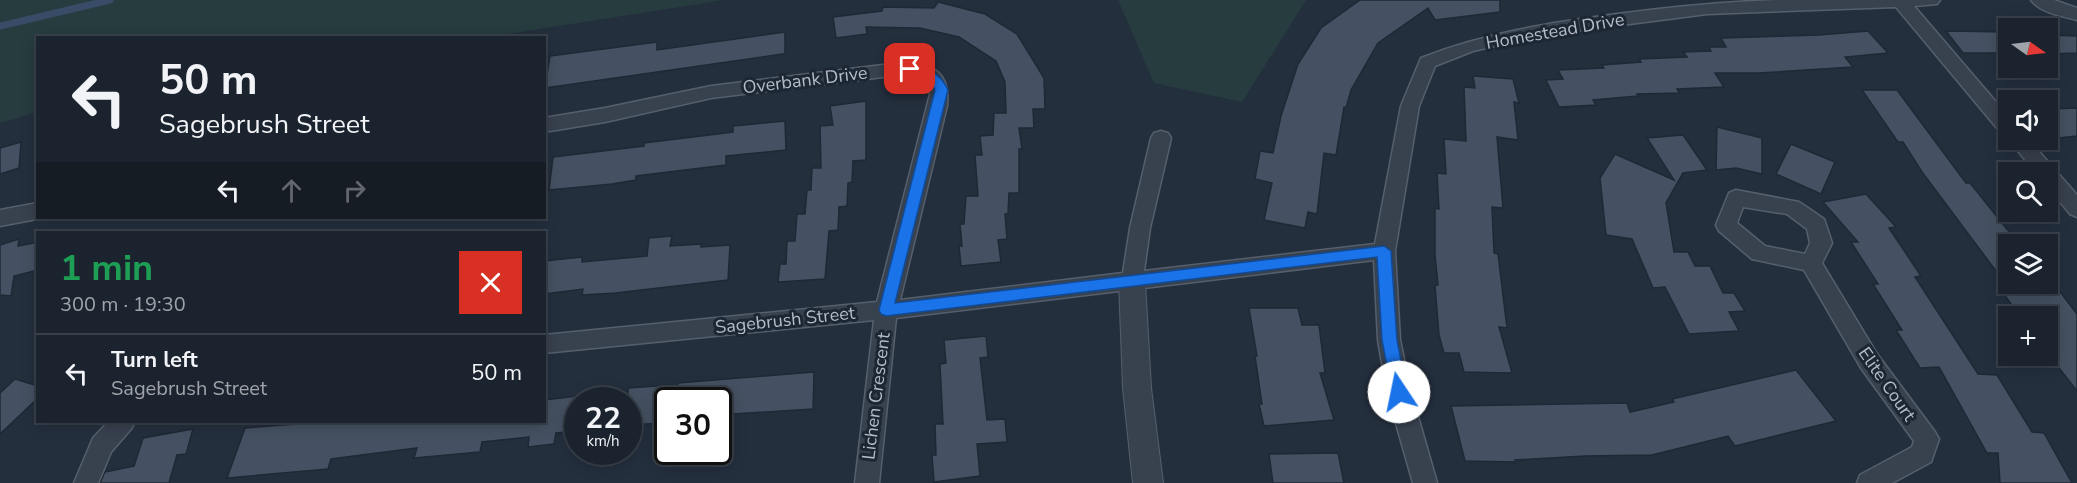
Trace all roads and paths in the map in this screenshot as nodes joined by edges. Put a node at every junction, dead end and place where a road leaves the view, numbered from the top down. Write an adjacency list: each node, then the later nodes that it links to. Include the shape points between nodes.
1 (1931, 0): 3 (street)
2 (2040, 0): 4 (street)
3 (1901, 2): 5 (street); 16 (street, Homestead Drive, via 1707,8 1544,29 1468,46 1426,62 1410,106)
4 (2077, 14)
5 (1998, 116)
6 (546, 125): 19 (street, Overbank Drive, via 711,92 891,70 926,73 937,80 942,90)
7 (1161, 138): 18 (street)
8 (2027, 150): 9 (street)
9 (2037, 162)
10 (2058, 177): 11 (street)
11 (2077, 180)
12 (2058, 187): 13 (street)
13 (2077, 209)
14 (36, 211): 15 (street)
15 (0, 218)
16 (1384, 251): 18 (street, Sagebrush Street); 25 (street, Homestead Drive, via 1389,340)
17 (1810, 263): 26 (street, Elite Court, via 1869,361 1927,439 1922,454)
18 (1132, 282): 19 (street, Sagebrush Street); 24 (street, via 1137,388)
19 (886, 310): 20 (street, Sagebrush Street); 23 (street, Lichen Crescent)
20 (546, 344)
21 (122, 423): 22 (street, via 102,445)
22 (86, 483)
23 (867, 483)
24 (1148, 483)
25 (1425, 483)
26 (1869, 483)

